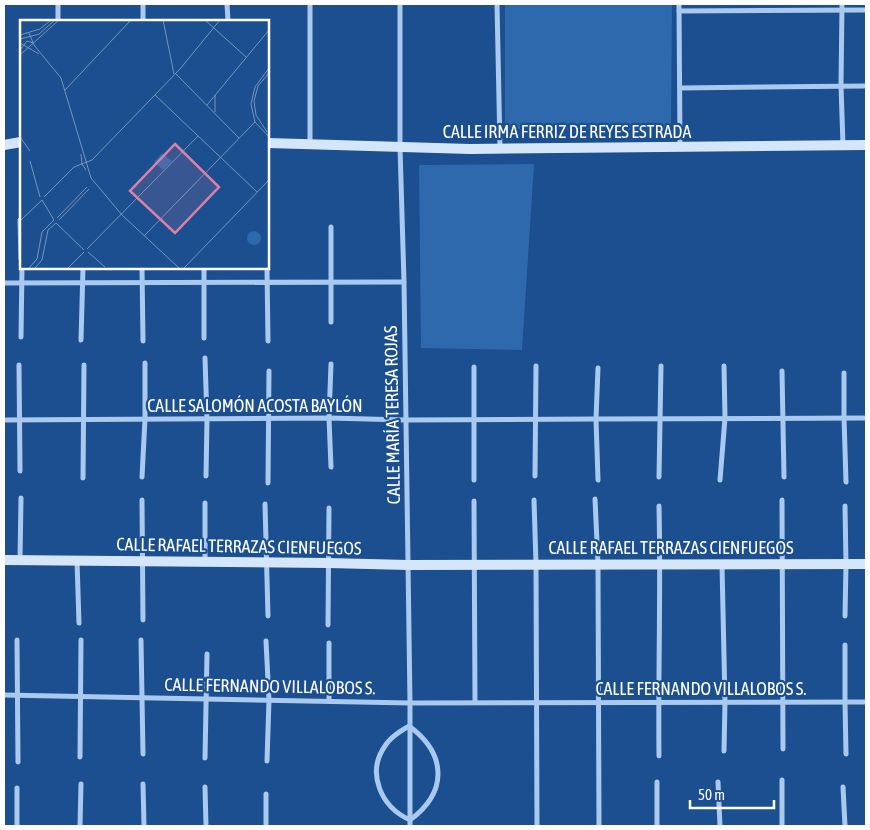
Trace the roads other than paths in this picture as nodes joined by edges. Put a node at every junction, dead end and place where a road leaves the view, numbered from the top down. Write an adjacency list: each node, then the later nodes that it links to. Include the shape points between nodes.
1 (58, 4): 12 (street)
2 (143, 4): 13 (street)
3 (227, 4): 14 (street)
4 (310, 4): 20 (street)
5 (400, 4): 24 (street, CALLE MARÍA TERESA ROJAS)
6 (497, 4): 26 (street)
7 (679, 4): 11 (street, CALLE IRMA FERRIZ DE REYES ESTRADA)
8 (842, 4): 9 (street)
9 (842, 10): 10 (street); 11 (street); 15 (street)
10 (866, 10)
11 (679, 11): 17 (street, CALLE IRMA FERRIZ DE REYES ESTRADA)
12 (58, 20)
13 (143, 20)
14 (228, 20)
15 (841, 86): 16 (street); 17 (street); 22 (street)
16 (866, 86)
17 (680, 88): 25 (street, CALLE IRMA FERRIZ DE REYES ESTRADA)
18 (20, 142): 21 (street)
19 (269, 143): 20 (street, CALLE IRMA FERRIZ DE REYES ESTRADA)
20 (310, 144): 24 (street, CALLE IRMA FERRIZ DE REYES ESTRADA)
21 (4, 145)
22 (843, 145): 23 (street, CALLE IRMA FERRIZ DE REYES ESTRADA); 25 (street, CALLE IRMA FERRIZ DE REYES ESTRADA)
23 (866, 145)
24 (400, 147): 26 (street, CALLE IRMA FERRIZ DE REYES ESTRADA); 36 (street, CALLE MARÍA TERESA ROJAS)
25 (680, 147): 26 (street, CALLE IRMA FERRIZ DE REYES ESTRADA)
26 (500, 149)
27 (331, 227): 35 (street)
28 (22, 269): 38 (street)
29 (83, 269): 39 (street)
30 (142, 269): 40 (street)
31 (204, 269): 33 (street)
32 (267, 269): 34 (street)
33 (204, 282): 34 (street); 40 (street); 43 (street)
34 (268, 282): 35 (street); 46 (street)
35 (331, 282): 36 (street); 41 (street)
36 (404, 282): 74 (street, CALLE MARÍA TERESA ROJAS)
37 (4, 283): 38 (street)
38 (22, 283): 39 (street); 42 (street)
39 (83, 283): 40 (street); 44 (street)
40 (142, 283): 45 (street)
41 (331, 322)
42 (21, 337)
43 (204, 338)
44 (81, 340)
45 (143, 340)
46 (268, 342)
47 (205, 358): 73 (street)
48 (145, 363): 64 (street)
49 (331, 364): 60 (street)
50 (19, 365): 71 (street)
51 (84, 365): 72 (street)
52 (536, 366): 67 (street)
53 (661, 366): 68 (street)
54 (724, 366): 61 (street)
55 (474, 367): 66 (street)
56 (598, 368): 75 (street)
57 (782, 370): 69 (street)
58 (269, 371): 65 (street)
59 (844, 374): 62 (street)
60 (329, 418): 65 (street, CALLE SALOMÓN ACOSTA BAYLÓN); 74 (street, CALLE SALOMÓN ACOSTA BAYLÓN); 76 (street)
61 (725, 418): 68 (street, CALLE SALOMÓN ACOSTA BAYLÓN); 69 (street, CALLE SALOMÓN ACOSTA BAYLÓN); 86 (street)
62 (844, 418): 63 (street, CALLE SALOMÓN ACOSTA BAYLÓN); 69 (street, CALLE SALOMÓN ACOSTA BAYLÓN); 87 (street)
63 (866, 418)
64 (145, 419): 72 (street, CALLE SALOMÓN ACOSTA BAYLÓN); 73 (street, CALLE SALOMÓN ACOSTA BAYLÓN); 80 (street)
65 (268, 419): 73 (street, CALLE SALOMÓN ACOSTA BAYLÓN); 88 (street)
66 (474, 419): 67 (street, CALLE SALOMÓN ACOSTA BAYLÓN); 74 (street, CALLE SALOMÓN ACOSTA BAYLÓN); 84 (street)
67 (535, 419): 75 (street, CALLE SALOMÓN ACOSTA BAYLÓN); 79 (street)
68 (661, 419): 75 (street, CALLE SALOMÓN ACOSTA BAYLÓN); 81 (street)
69 (782, 419): 82 (street)
70 (4, 420): 71 (street, CALLE SALOMÓN ACOSTA BAYLÓN)
71 (20, 420): 72 (street, CALLE SALOMÓN ACOSTA BAYLÓN); 77 (street)
72 (84, 420): 83 (street)
73 (207, 420): 78 (street)
74 (405, 420): 115 (street, CALLE MARÍA TERESA ROJAS)
75 (596, 420): 85 (street)
76 (331, 467)
77 (20, 471)
78 (206, 476)
79 (535, 476)
80 (142, 477)
81 (659, 477)
82 (784, 477)
83 (83, 478)
84 (474, 480)
85 (598, 480)
86 (720, 480)
87 (846, 482)
88 (268, 483)
89 (21, 498): 101 (street)
90 (596, 499): 109 (street)
91 (142, 500): 103 (street)
92 (534, 500): 108 (street)
93 (782, 500): 112 (street)
94 (474, 501): 107 (street)
95 (205, 503): 104 (street)
96 (265, 504): 105 (street)
97 (659, 506): 110 (street)
98 (845, 506): 113 (street)
99 (329, 508): 106 (street)
100 (4, 560): 101 (street, CALLE RAFAEL TERRAZAS CIENFUEGOS)
101 (20, 560): 102 (street, CALLE RAFAEL TERRAZAS CIENFUEGOS)
102 (77, 560): 103 (street, CALLE RAFAEL TERRAZAS CIENFUEGOS); 119 (street)
103 (142, 561): 104 (street, CALLE RAFAEL TERRAZAS CIENFUEGOS); 118 (street)
104 (205, 562): 105 (street, CALLE RAFAEL TERRAZAS CIENFUEGOS)
105 (267, 562): 106 (street, CALLE RAFAEL TERRAZAS CIENFUEGOS); 116 (street)
106 (328, 563): 115 (street, CALLE RAFAEL TERRAZAS CIENFUEGOS); 120 (street)
107 (475, 564): 108 (street, CALLE RAFAEL TERRAZAS CIENFUEGOS); 115 (street, CALLE RAFAEL TERRAZAS CIENFUEGOS); 135 (street)
108 (536, 564): 109 (street, CALLE RAFAEL TERRAZAS CIENFUEGOS); 136 (street)
109 (598, 564): 110 (street, CALLE RAFAEL TERRAZAS CIENFUEGOS); 137 (street)
110 (661, 564): 111 (street, CALLE RAFAEL TERRAZAS CIENFUEGOS); 138 (street)
111 (722, 564): 112 (street, CALLE RAFAEL TERRAZAS CIENFUEGOS); 139 (street)
112 (782, 564): 113 (street, CALLE RAFAEL TERRAZAS CIENFUEGOS); 140 (street)
113 (846, 564): 114 (street, CALLE RAFAEL TERRAZAS CIENFUEGOS); 117 (street)
114 (866, 564)
115 (408, 565): 143 (street, CALLE MARÍA TERESA ROJAS)
116 (268, 616)
117 (846, 616)
118 (143, 620)
119 (79, 623)
120 (328, 625)
121 (17, 640): 129 (street)
122 (81, 640): 130 (street)
123 (141, 640): 131 (street)
124 (266, 641): 133 (street)
125 (329, 643): 134 (street)
126 (845, 645): 141 (street)
127 (207, 654): 132 (street)
128 (4, 695): 129 (street, CALLE FERNANDO VILLALOBOS S.)
129 (17, 696): 130 (street, CALLE FERNANDO VILLALOBOS S.); 153 (street)
130 (81, 697): 131 (street, CALLE FERNANDO VILLALOBOS S.); 150 (street)
131 (142, 698): 132 (street, CALLE FERNANDO VILLALOBOS S.); 147 (street)
132 (206, 699): 133 (street, CALLE FERNANDO VILLALOBOS S.); 151 (street)
133 (269, 700): 134 (street, CALLE FERNANDO VILLALOBOS S.); 152 (street)
134 (329, 701): 143 (street, CALLE FERNANDO VILLALOBOS S.)
135 (474, 702): 136 (street, CALLE FERNANDO VILLALOBOS S.); 143 (street, CALLE FERNANDO VILLALOBOS S.)
136 (536, 702): 137 (street, CALLE FERNANDO VILLALOBOS S.); 170 (street)
137 (599, 702): 138 (street, CALLE FERNANDO VILLALOBOS S.); 171 (street)
138 (658, 702): 139 (street, CALLE FERNANDO VILLALOBOS S.); 149 (street)
139 (725, 702): 140 (street, CALLE FERNANDO VILLALOBOS S.); 146 (street)
140 (783, 702): 141 (street, CALLE FERNANDO VILLALOBOS S.); 145 (street)
141 (845, 702): 142 (street, CALLE FERNANDO VILLALOBOS S.); 148 (street)
142 (866, 702)
143 (410, 703): 144 (street, CALLE MARÍA TERESA ROJAS)
144 (409, 726): 163 (street, CALLE MARÍA TERESA ROJAS); 163 (street, via 432,749 438,776 430,801); 163 (street, via 386,744 380,755 377,776 378,786 387,803)
145 (783, 749)
146 (724, 751)
147 (143, 754)
148 (846, 754)
149 (659, 756)
150 (80, 757)
151 (205, 758)
152 (267, 761)
153 (18, 762)
154 (782, 780): 174 (street)
155 (657, 782): 172 (street)
156 (718, 782): 173 (street)
157 (80, 784): 165 (street)
158 (143, 784): 166 (street)
159 (205, 787): 167 (street)
160 (843, 787): 175 (street)
161 (17, 788): 164 (street)
162 (266, 794): 168 (street)
163 (410, 820): 169 (street, CALLE MARÍA TERESA ROJAS)
164 (17, 826)
165 (80, 826)
166 (144, 826)
167 (206, 826)
168 (266, 826)
169 (410, 826)
170 (537, 826)
171 (599, 826)
172 (657, 826)
173 (720, 826)
174 (782, 826)
175 (845, 826)

